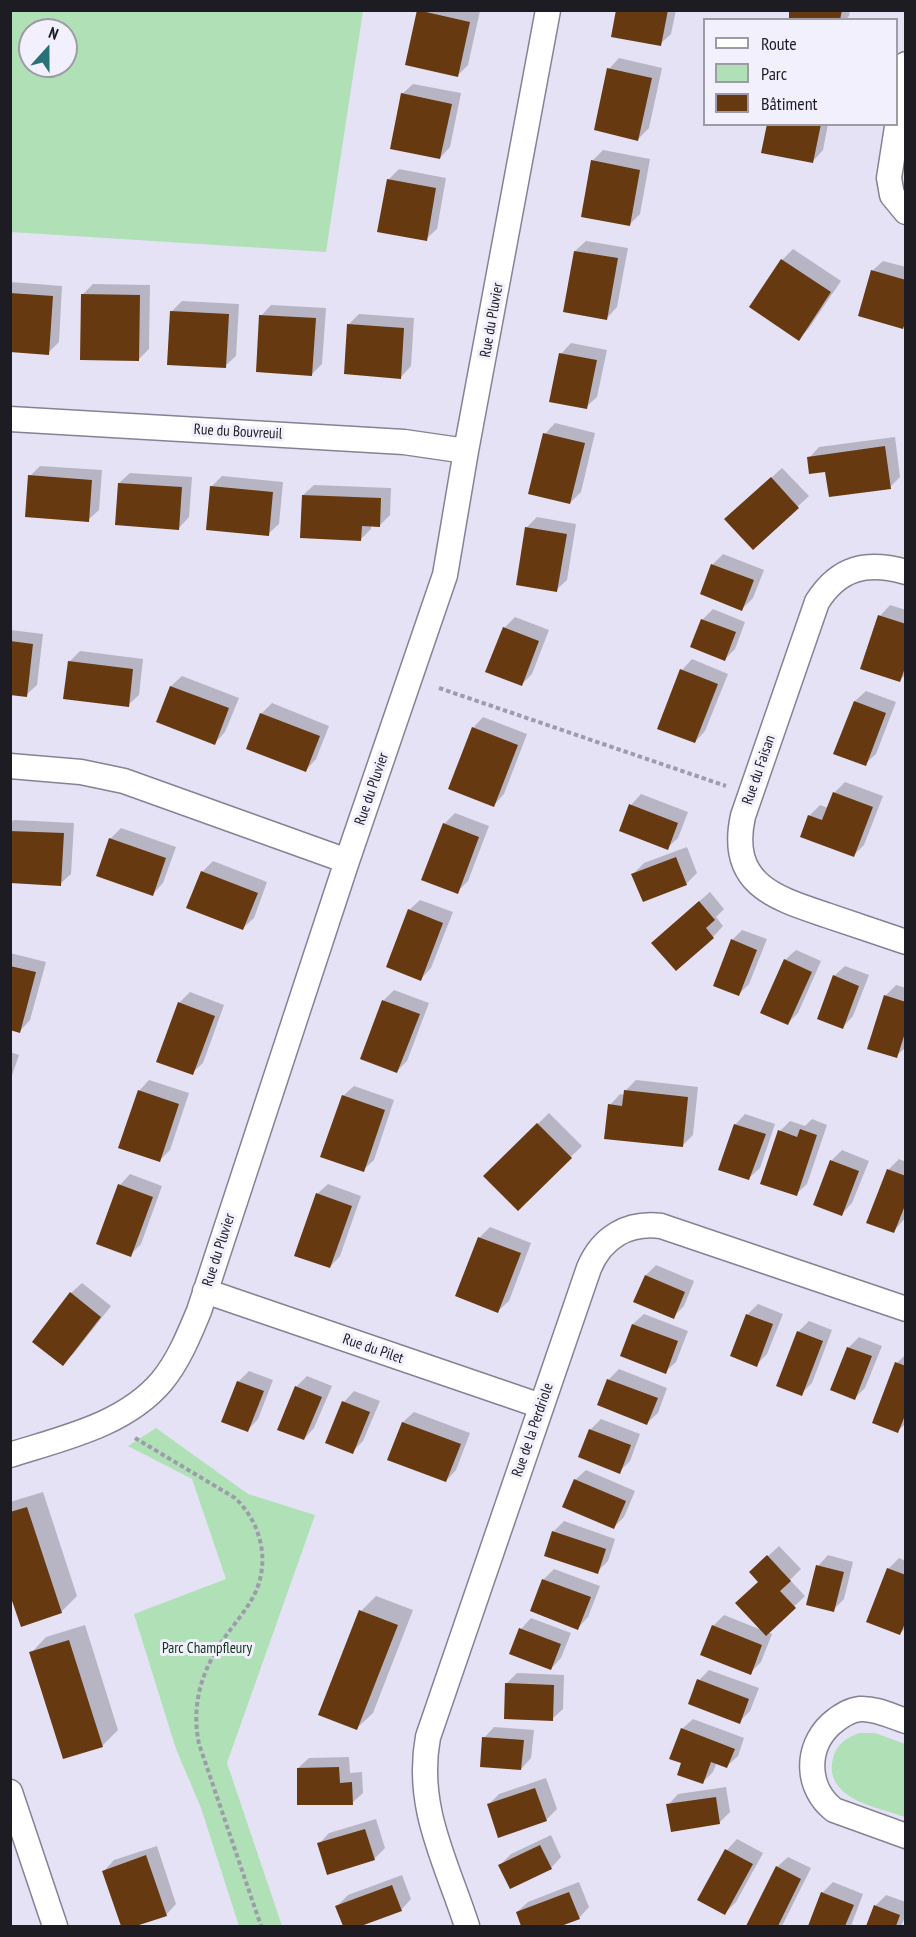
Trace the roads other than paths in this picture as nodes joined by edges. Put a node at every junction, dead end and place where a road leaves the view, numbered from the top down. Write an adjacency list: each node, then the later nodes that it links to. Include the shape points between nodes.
1 (548, 10): 6 (street, Rue du Pluvier)
2 (906, 64): 3 (street)
3 (904, 96): 4 (street, via 889,178 892,195)
4 (906, 212)
5 (10, 419): 6 (street, Rue du Bouvreuil, via 404,442)
6 (466, 451): 9 (street, Rue du Pluvier, via 441,591)
7 (906, 572): 10 (street, Rue du Faisan, via 875,566 855,569 837,579 817,602 740,837 747,867 767,891)
8 (10, 766): 9 (street, via 81,772 124,781)
9 (347, 861): 11 (street, Rue du Pluvier)
10 (906, 942)
11 (205, 1291): 13 (street, Rue du Pilet); 14 (street, Rue du Pluvier, via 181,1352 150,1393 109,1421)
12 (906, 1309): 13 (street, Rue de la Perdriole, via 672,1228 631,1227 605,1243 593,1259)
13 (541, 1406): 20 (street, Rue de la Perdriole, via 425,1752 428,1814)
14 (10, 1455)
15 (906, 1721): 18 (street, via 868,1709 847,1713 821,1734 812,1758 813,1781 834,1810)
16 (10, 1792): 17 (street)
17 (17, 1830): 19 (street)
18 (906, 1836)
19 (56, 1926)
20 (467, 1926)

